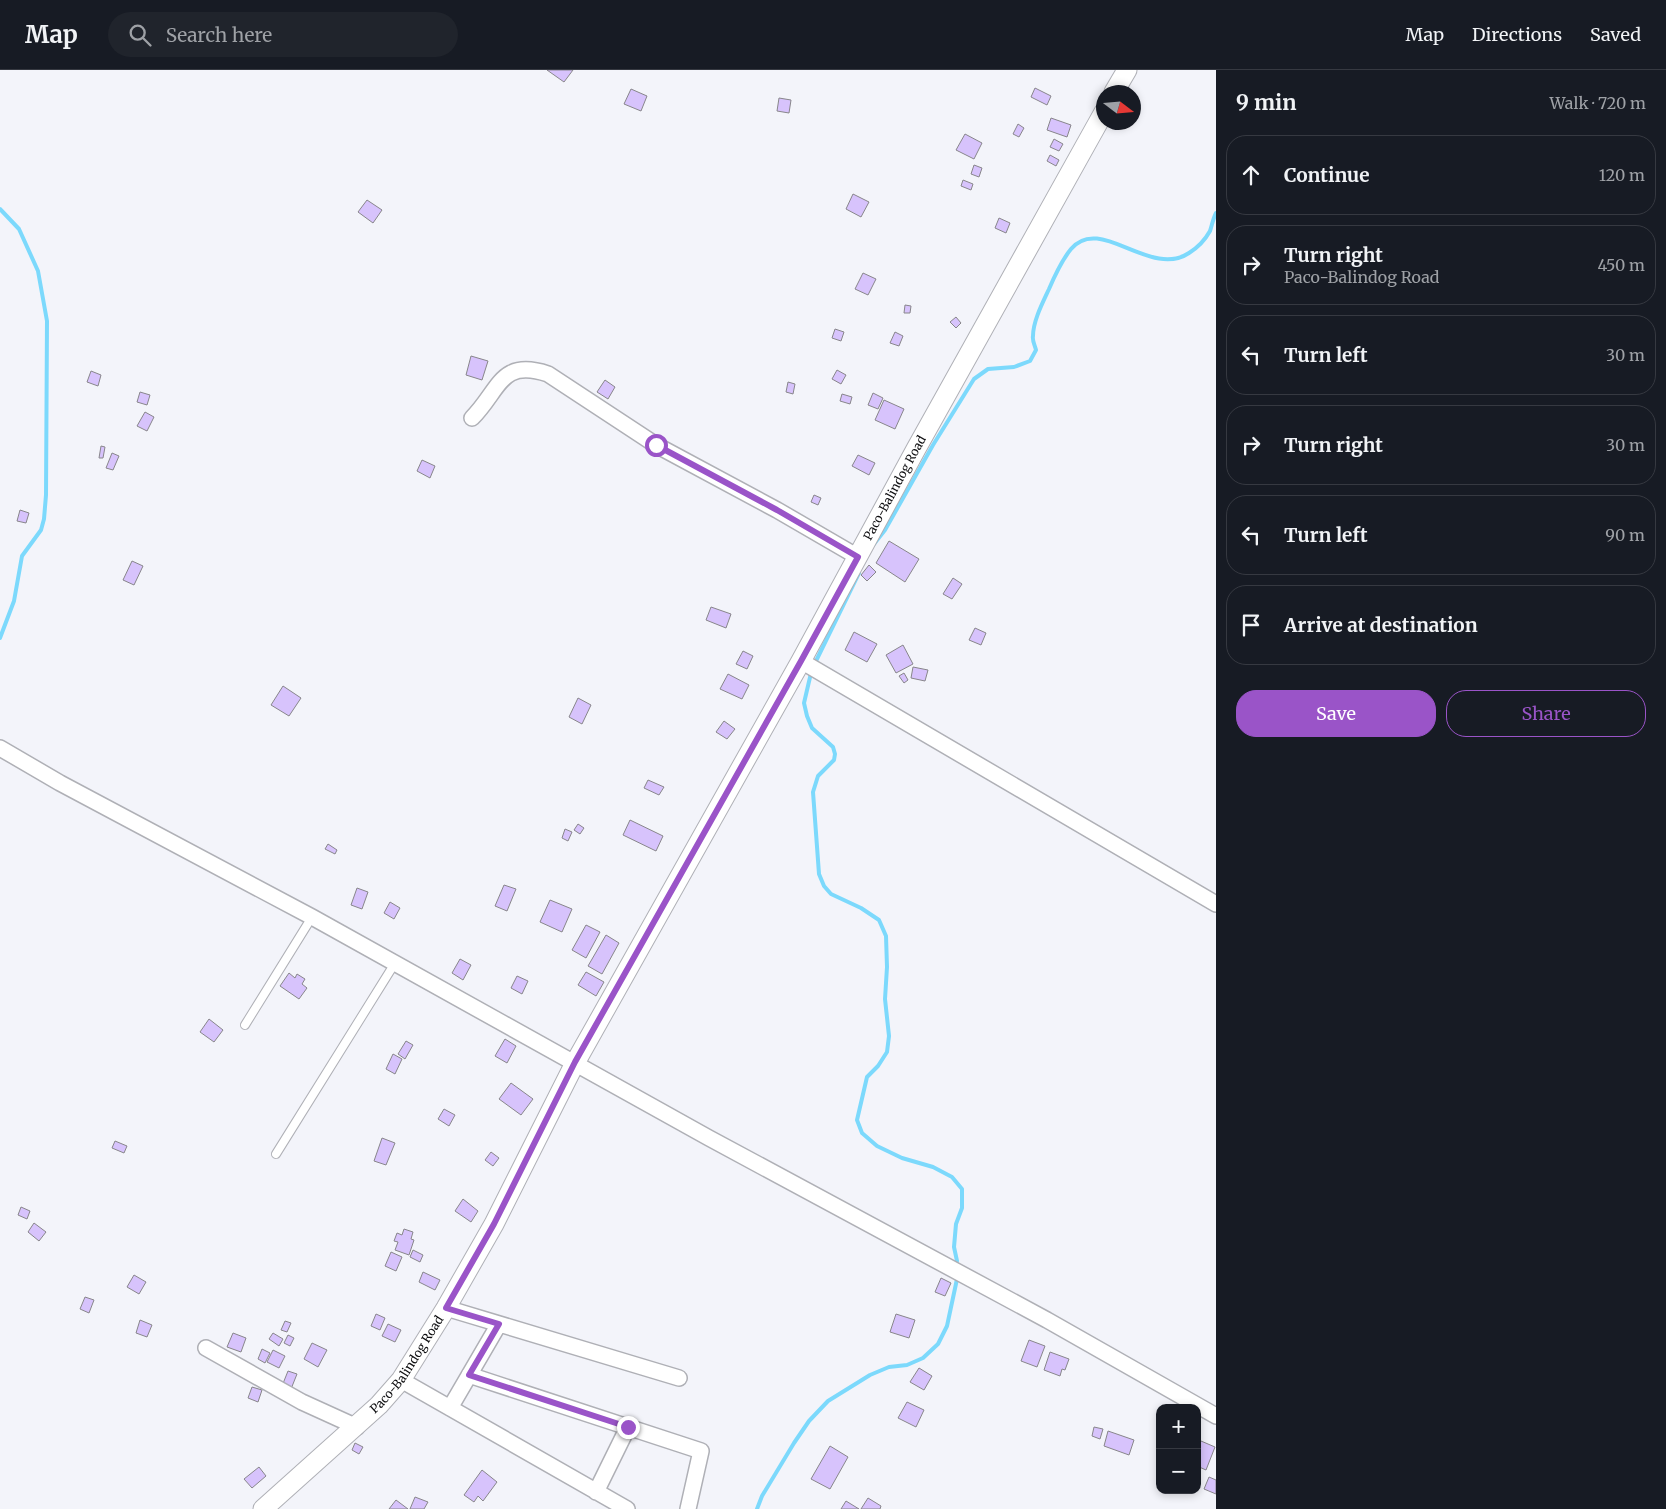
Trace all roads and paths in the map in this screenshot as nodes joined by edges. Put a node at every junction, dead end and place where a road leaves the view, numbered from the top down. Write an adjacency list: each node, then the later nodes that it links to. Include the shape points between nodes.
1 (1127, 70): 2 (street)
2 (1118, 85)
3 (1096, 126): 5 (street, Paco-Balindog Road)
4 (472, 418): 5 (street, via 507,375 521,370 548,374 656,445)
5 (858, 557): 6 (street, Paco-Balindog Road)
6 (801, 661): 8 (street); 12 (street, Paco-Balindog Road)
7 (0, 748): 9 (street)
8 (1216, 904)
9 (312, 917): 10 (street); 11 (lane)
10 (395, 963): 12 (street); 13 (lane)
11 (245, 1025)
12 (575, 1062): 14 (street, Paco-Balindog Road, via 494,1224); 21 (street, via 709,1138 1022,1306)
13 (276, 1154)
14 (446, 1308): 15 (street); 19 (street, Paco-Balindog Road)
15 (499, 1324): 17 (street); 18 (street)
16 (206, 1348): 22 (street, via 302,1402)
17 (469, 1375): 20 (street); 23 (street)
18 (679, 1378)
19 (401, 1380): 20 (street); 22 (street, Paco-Balindog Road)
20 (450, 1408): 24 (street)
21 (1216, 1416)
22 (357, 1426): 25 (street, Paco-Balindog Road)
23 (628, 1427): 24 (street); 27 (street, via 701,1451)
24 (596, 1492): 26 (street)
25 (263, 1509)
26 (627, 1509)
27 (688, 1509)

